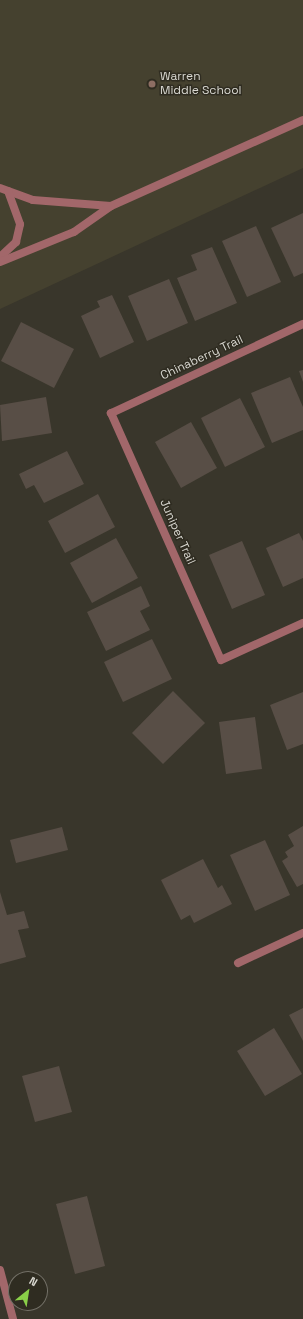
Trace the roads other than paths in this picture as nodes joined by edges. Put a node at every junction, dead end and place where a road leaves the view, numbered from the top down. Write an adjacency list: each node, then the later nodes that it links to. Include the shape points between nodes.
1 (303, 120): 3 (street)
2 (4, 189): 3 (street, via 33,200); 4 (street, via 20,224 16,242)
3 (111, 206): 5 (street, via 74,232 20,257)
4 (0, 257)
5 (0, 262)
6 (303, 324): 7 (street, Chinaberry Trail)
7 (111, 413): 8 (street, Juniper Trail, via 220,660)
8 (303, 623)
9 (303, 933): 10 (street)
10 (238, 963)
11 (0, 1270): 12 (street)
12 (13, 1319)

